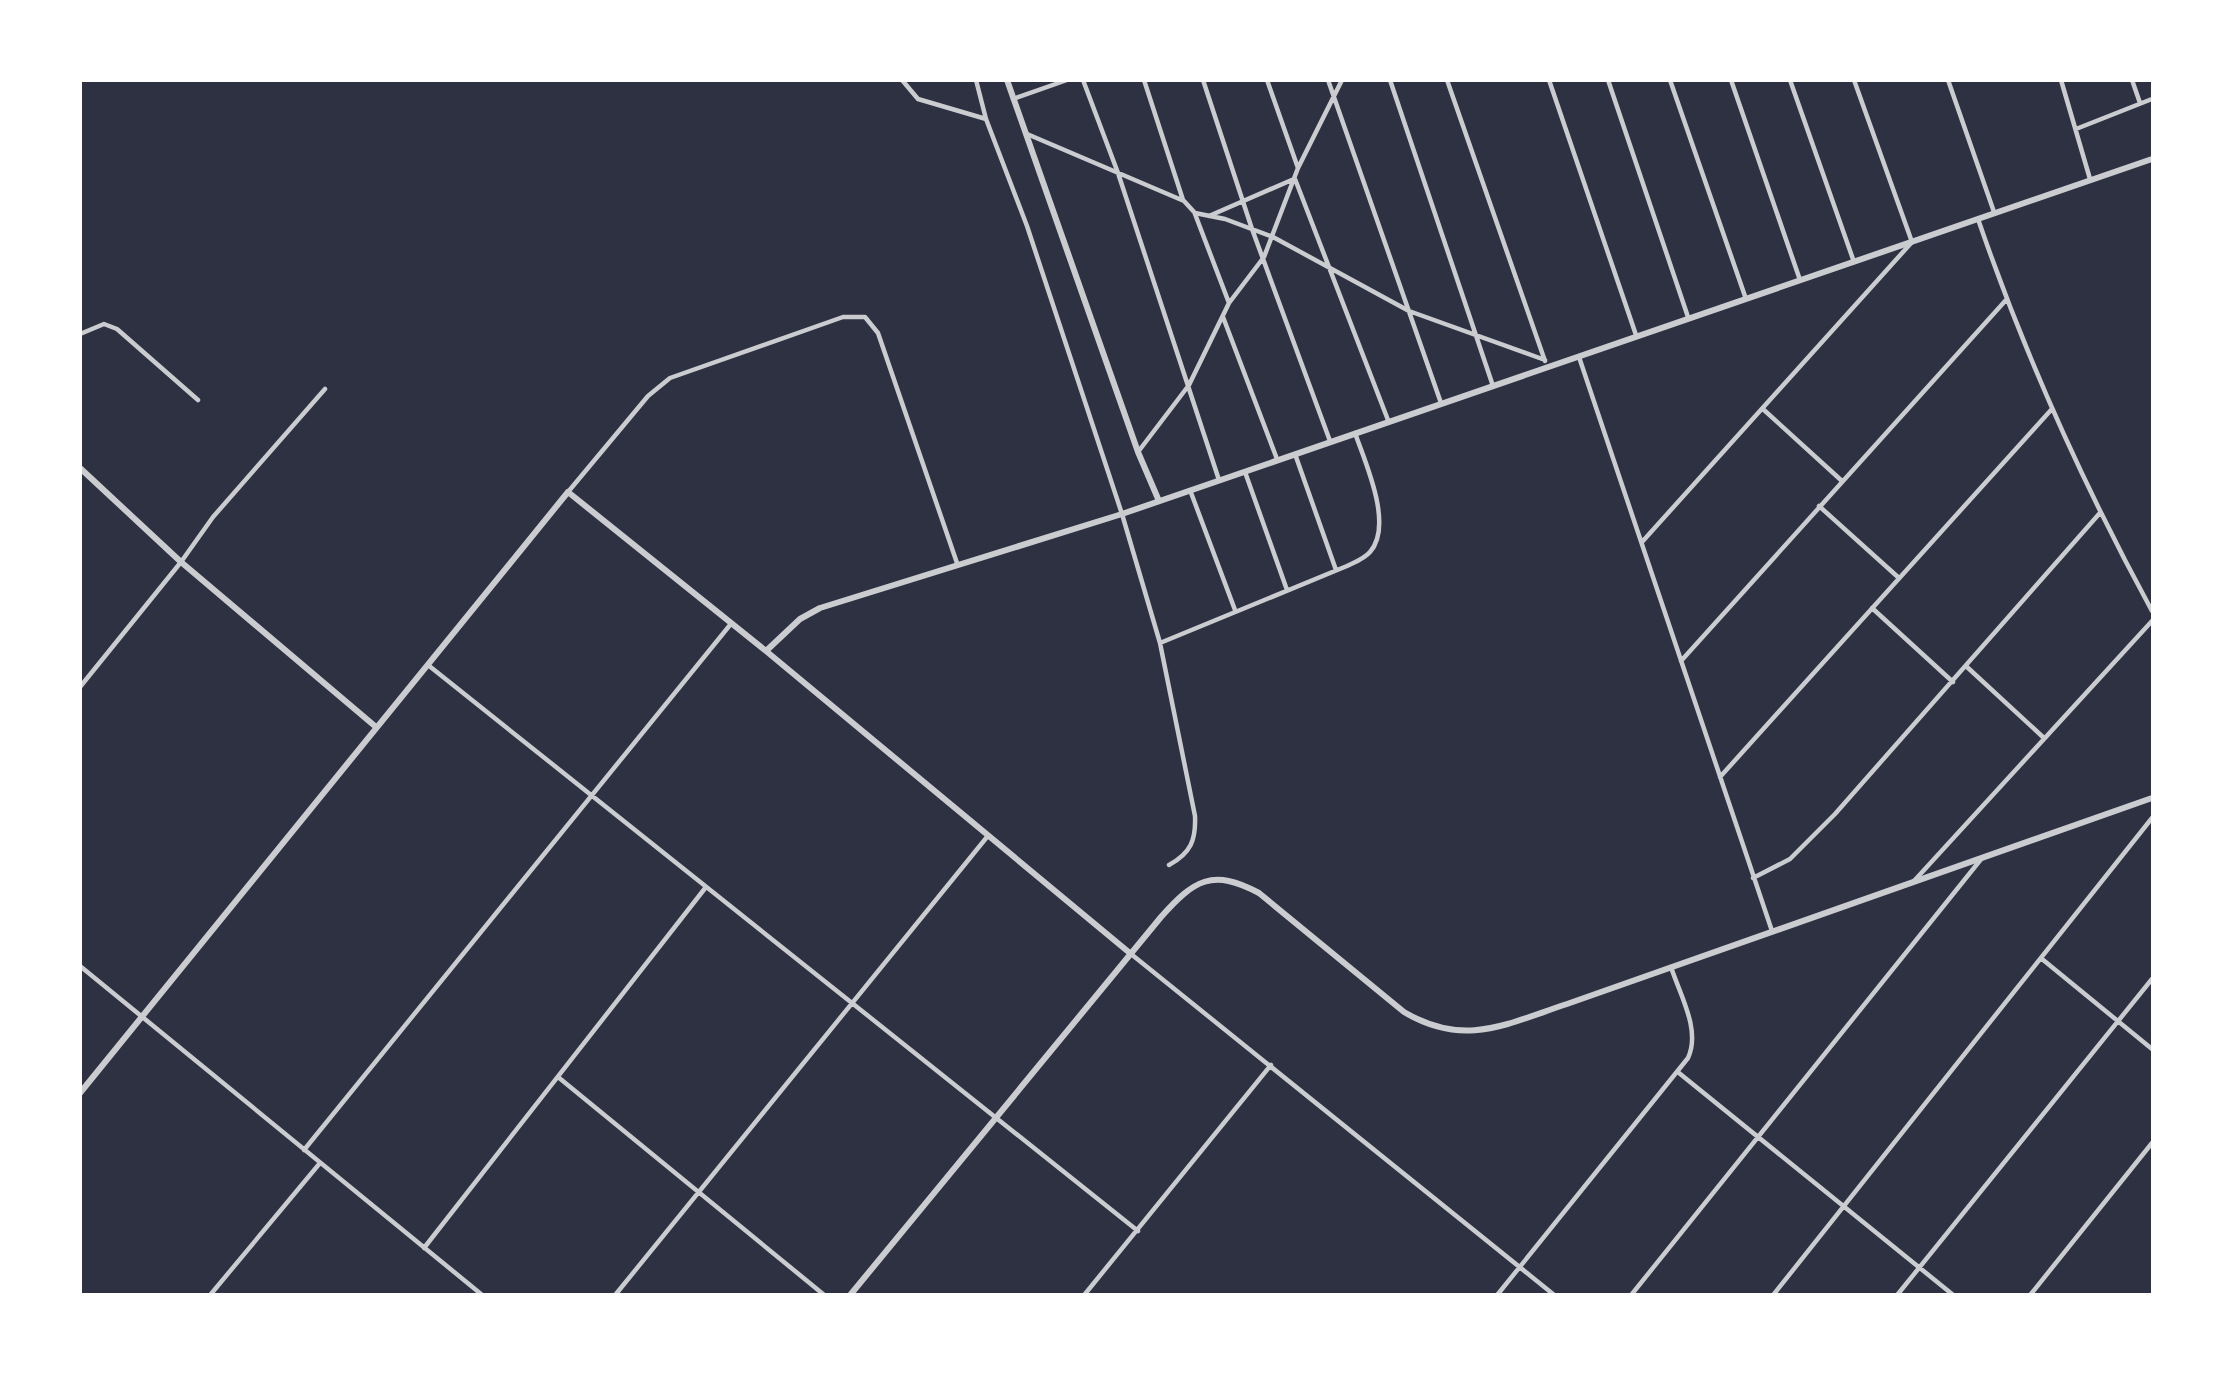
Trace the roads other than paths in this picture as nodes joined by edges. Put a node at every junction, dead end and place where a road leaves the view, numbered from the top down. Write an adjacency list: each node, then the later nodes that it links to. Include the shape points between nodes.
1 (902, 80): 26 (street, via 918,99)
2 (976, 80): 26 (street)
3 (1007, 80): 23 (street)
4 (1066, 80): 23 (street)
5 (1083, 80): 31 (street)
6 (1144, 80): 35 (street)
7 (1203, 80): 34 (street)
8 (1267, 80): 30 (street)
9 (1328, 80): 22 (street)
10 (1342, 80): 22 (street)
11 (1390, 80): 55 (street)
12 (1447, 80): 57 (street)
13 (1549, 80): 54 (street)
14 (1608, 80): 52 (street)
15 (1670, 80): 47 (street)
16 (1731, 80): 46 (street)
17 (1790, 80): 44 (street)
18 (1854, 80): 42 (street)
19 (1948, 80): 36 (street)
20 (2062, 80): 27 (street)
21 (2132, 80): 25 (street)
22 (1334, 95): 30 (street); 50 (street)
23 (1013, 99): 28 (street)
24 (2152, 99): 25 (street)
25 (2140, 103): 27 (street)
26 (986, 119): 80 (street, via 1027,226)
27 (2076, 129): 33 (street)
28 (1027, 134): 31 (street); 69 (street)
29 (2152, 159): 33 (street)
30 (1298, 168): 32 (street)
31 (1118, 173): 35 (street); 59 (street)
32 (1294, 178): 34 (street); 41 (street); 45 (street)
33 (2090, 179): 36 (street)
34 (1243, 199): 38 (street); 40 (street)
35 (1184, 201): 37 (street)
36 (1994, 212): 39 (street)
37 (1195, 213): 38 (street); 49 (street)
38 (1209, 216): 40 (street)
39 (1979, 219): 42 (street); 48 (street)
40 (1252, 229): 41 (street); 43 (street)
41 (1273, 237): 43 (street); 45 (street)
42 (1912, 242): 44 (street); 64 (street)
43 (1264, 257): 49 (street); 68 (street)
44 (1854, 263): 46 (street)
45 (1329, 267): 50 (street); 66 (street)
46 (1800, 279): 47 (street)
47 (1746, 299): 52 (street)
48 (2006, 300): 65 (street); 75 (street)
49 (1229, 303): 51 (street)
50 (1409, 311): 55 (street); 63 (street)
51 (1223, 316): 59 (street); 71 (street)
52 (1688, 317): 54 (street)
53 (80, 334): 62 (street, via 104,324 117,329)
54 (1636, 335): 56 (street)
55 (1476, 337): 57 (street); 60 (street)
56 (1579, 358): 58 (street); 82 (street)
57 (1545, 360): 58 (street)
58 (1548, 368): 60 (street)
59 (1189, 385): 69 (street); 74 (street)
60 (1493, 387): 63 (street)
61 (325, 389): 83 (street, via 213,517)
62 (198, 400)
63 (1441, 403): 66 (street)
64 (1763, 410): 75 (street); 82 (street)
65 (2051, 410): 81 (street); 86 (street)
66 (1388, 420): 67 (street)
67 (1355, 433): 68 (street); 85 (street, via 1380,521 1368,554)
68 (1330, 441): 70 (street)
69 (1138, 452): 78 (street)
70 (1295, 454): 71 (street); 85 (street)
71 (1277, 459): 73 (street)
72 (80, 468): 83 (street)
73 (1245, 471): 74 (street); 87 (street)
74 (1219, 480): 76 (street)
75 (1842, 481): 79 (street)
76 (1190, 490): 78 (street); 89 (street)
77 (568, 492): 84 (street, via 648,396 670,377 843,317 864,317 878,333); 92 (street); 96 (street)
78 (1158, 501): 80 (street)
79 (1819, 506): 86 (street); 95 (street)
80 (1122, 514): 84 (street); 93 (street)
81 (2099, 514): 90 (street); 97 (street)
82 (1642, 542): 95 (street)
83 (181, 562): 99 (street); 100 (street)
84 (957, 563): 94 (street, via 820,608 800,619)
85 (1336, 570): 87 (street)
86 (1899, 578): 88 (street)
87 (1287, 590): 89 (street)
88 (1872, 608): 98 (street); 102 (street)
89 (1235, 610): 93 (street)
90 (2152, 611)
91 (2152, 621): 101 (street)
92 (730, 625): 94 (street); 103 (street)
93 (1160, 643): 108 (street, via 1195,823 1193,845)
94 (766, 651): 106 (street)
95 (1681, 662): 102 (street)
96 (427, 664): 100 (street); 103 (street)
97 (1967, 667): 98 (street); 101 (street)
98 (1953, 682): 109 (street, via 1800,851)
99 (80, 687)
100 (376, 727): 119 (street)
101 (2044, 738): 110 (street)
102 (1719, 778): 109 (street)
103 (591, 795): 111 (street); 129 (street)
104 (2152, 797): 107 (street)
105 (2152, 818): 114 (street)
106 (987, 837): 113 (street); 118 (street)
107 (1983, 856): 110 (street); 127 (street)
108 (1169, 865)
109 (1753, 878): 112 (street)
110 (1914, 881): 112 (street)
111 (706, 887): 118 (street); 124 (street)
112 (1772, 931): 116 (street)
113 (1131, 954): 116 (street, via 1187,890 1222,878 1259,893 1405,1012 1441,1030 1470,1033 1491,1029); 122 (street); 126 (street)
114 (2042, 959): 120 (street); 132 (street)
115 (80, 966): 119 (street)
116 (1671, 967): 123 (street, via 1693,1041)
117 (2152, 979): 120 (street)
118 (851, 1003): 126 (street); 131 (street)
119 (142, 1017): 125 (street); 129 (street)
120 (2118, 1021): 121 (street); 136 (street)
121 (2152, 1049)
122 (1271, 1065): 133 (street); 135 (street)
123 (1679, 1073): 127 (street); 135 (street)
124 (558, 1077): 131 (street); 134 (street)
125 (80, 1093)
126 (995, 1117): 133 (street); 141 (street)
127 (1760, 1136): 132 (street); 145 (street)
128 (2152, 1143): 149 (street)
129 (304, 1150): 130 (street)
130 (320, 1163): 134 (street); 137 (street)
131 (698, 1192): 139 (street); 140 (street)
132 (1845, 1208): 136 (street); 146 (street)
133 (1138, 1231): 142 (street)
134 (424, 1248): 138 (street)
135 (1521, 1266): 143 (street); 144 (street)
136 (1919, 1269): 147 (street); 148 (street)
137 (211, 1294)
138 (481, 1294)
139 (616, 1294)
140 (823, 1294)
141 (851, 1294)
142 (1085, 1294)
143 (1498, 1294)
144 (1553, 1294)
145 (1632, 1294)
146 (1774, 1294)
147 (1898, 1294)
148 (1952, 1294)
149 (2031, 1294)

